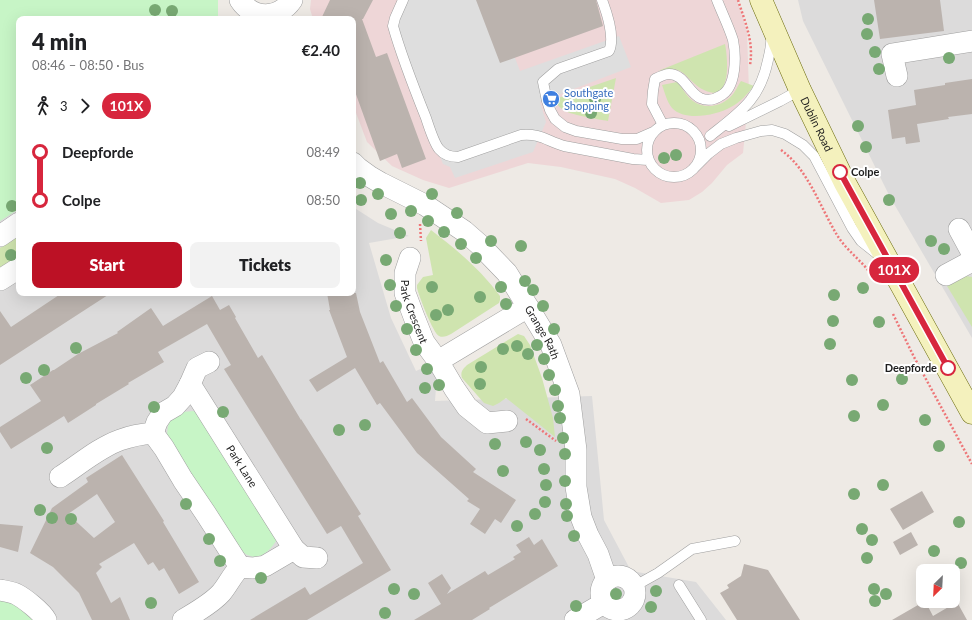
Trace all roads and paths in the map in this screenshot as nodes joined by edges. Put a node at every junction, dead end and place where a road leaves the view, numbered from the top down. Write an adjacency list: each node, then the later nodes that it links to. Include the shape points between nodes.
1 (403, 0): 16 (lane, via 393,26 428,123 438,148 444,154 458,157 521,135 531,134 554,144)
2 (602, 0): 12 (lane, via 609,20 611,47 609,50 558,69 543,82 550,110 555,119 576,131 622,139 637,139)
3 (717, 0): 11 (lane, via 733,40 735,61 730,86 722,95 707,100 699,97 675,75 668,74 655,79 652,104)
4 (761, 0): 7 (main road, Dublin Road)
5 (292, 8): 6 (street, via 265,15)
6 (244, 9)
7 (770, 21): 10 (main road, Dublin Road); 13 (lane, via 772,39 758,89 742,110)
8 (972, 41): 9 (street, via 892,54)
9 (897, 76)
10 (800, 90): 13 (lane); 25 (main road, Dublin Road, via 845,183)
11 (663, 125): 12 (lane); 14 (lane, via 685,125)
12 (654, 132): 16 (lane, via 649,137 646,148)
13 (710, 136): 14 (lane)
14 (699, 140): 18 (lane, via 699,161)
15 (781, 150): 29 (path, via 789,155 804,173 837,235)
16 (648, 160): 18 (lane, via 655,170 664,176 684,176)
17 (356, 166): 31 (street, Grange Rath, via 381,183 425,205 480,245 507,273)
18 (693, 169): 25 (lane, via 712,150 736,138 772,130 785,134 803,145 814,156 861,241)
19 (424, 223): 23 (path, via 420,220)
20 (16, 225): 22 (street)
21 (958, 230): 24 (street)
22 (0, 236)
23 (415, 250): 33 (street, Park Crescent, via 405,273 405,293 424,342)
24 (972, 253)
25 (888, 260): 36 (main road, Dublin Road)
26 (972, 261): 28 (street)
27 (16, 270): 30 (street)
28 (946, 275)
29 (874, 279)
30 (0, 280)
31 (528, 307): 33 (street); 45 (street, Grange Rath, via 551,345 569,394 576,450 576,487 582,517)
32 (890, 308): 39 (path)
33 (438, 361): 37 (street, Park Crescent, via 467,407 487,423)
34 (209, 362): 35 (street, via 197,368)
35 (190, 384): 38 (street, via 175,406 164,412); 42 (street, Park Lane)
36 (971, 411)
37 (506, 421)
38 (153, 433): 40 (street, via 119,440 95,453); 44 (street)
39 (972, 464)
40 (60, 478)
41 (735, 540): 49 (lane, via 692,550 658,573)
42 (294, 549): 43 (street, via 304,557); 44 (street, via 264,566)
43 (317, 558)
44 (240, 568): 51 (street, via 214,600)
45 (607, 580): 48 (street, via 600,594); 49 (street, via 617,576 631,582)
46 (679, 585): 53 (lane)
47 (0, 590): 50 (street, via 16,595)
48 (604, 604): 49 (street, via 618,610); 52 (street)
49 (632, 604)
50 (46, 620)
51 (183, 620)
52 (575, 620)
53 (701, 620)

